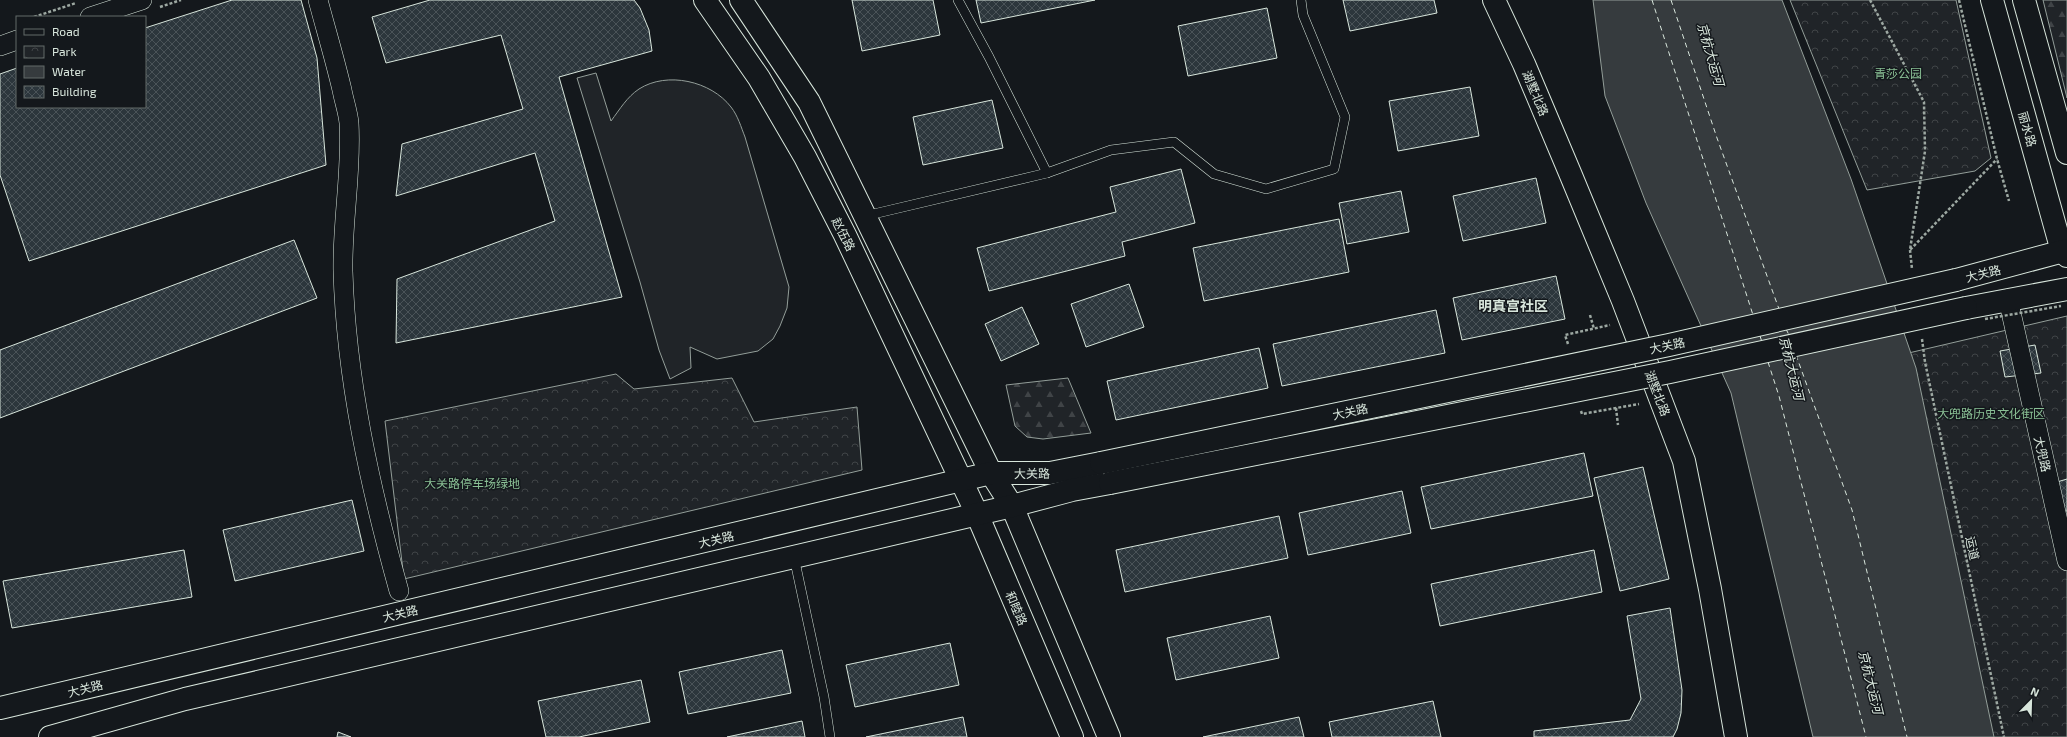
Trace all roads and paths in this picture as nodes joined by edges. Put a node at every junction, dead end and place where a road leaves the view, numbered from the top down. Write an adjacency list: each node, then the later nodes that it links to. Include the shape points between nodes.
1 (142, 0): 14 (street)
2 (318, 0): 38 (street, via 349,122 343,270 351,366 366,458)
3 (705, 0): 33 (main road, 赵伍路, via 759,78 805,157 845,235)
4 (742, 0): 21 (main road, via 809,102)
5 (958, 0): 19 (lane, via 990,57)
6 (1301, 0): 19 (lane, via 1303,15 1345,118 1334,169 1266,189 1214,174 1174,142 1111,150)
7 (1494, 0): 44 (main road, 湖墅北路, via 1524,64 1623,301 1684,460)
8 (1870, 0): 18 (path, via 1924,102 1925,151 1910,250)
9 (1959, 0): 18 (path)
10 (1992, 0): 22 (main road, 丽水路)
11 (2024, 0): 17 (main road)
12 (77, 2): 13 (path)
13 (37, 16)
14 (93, 16)
15 (16, 40): 16 (street)
16 (0, 46)
17 (2067, 153)
18 (1997, 159): 20 (path)
19 (1047, 173): 21 (lane)
20 (2009, 202)
21 (864, 217): 32 (main road, via 897,279)
22 (2065, 252): 32 (main road, 大关路, bridge, via 1956,280 1669,345 1101,463 1050,473)
23 (2067, 288): 24 (main road, 大关路)
24 (2008, 299): 34 (main road, 大关路, bridge, via 1662,373 1072,490); 37 (street, 大兜路)
25 (1590, 315): 27 (path)
26 (1613, 325): 27 (path)
27 (1594, 329): 28 (path, via 1566,335)
28 (1568, 346)
29 (1925, 362): 45 (path, 运道)
30 (1616, 408): 31 (path)
31 (1618, 425)
32 (991, 473): 33 (main road, 大关路); 34 (main road)
33 (961, 480): 35 (main road, 和睦路); 39 (main road, 大关路)
34 (1012, 506): 35 (main road, 大关路); 43 (main road)
35 (977, 514): 36 (main road, 大关路); 42 (main road, 和睦路)
36 (794, 557): 40 (main road, 大关路, via 185,699); 41 (lane)
37 (2067, 561)
38 (399, 591)
39 (0, 708)
40 (50, 737)
41 (830, 737)
42 (1072, 737)
43 (1109, 737)
44 (1736, 737)
45 (2004, 737)

